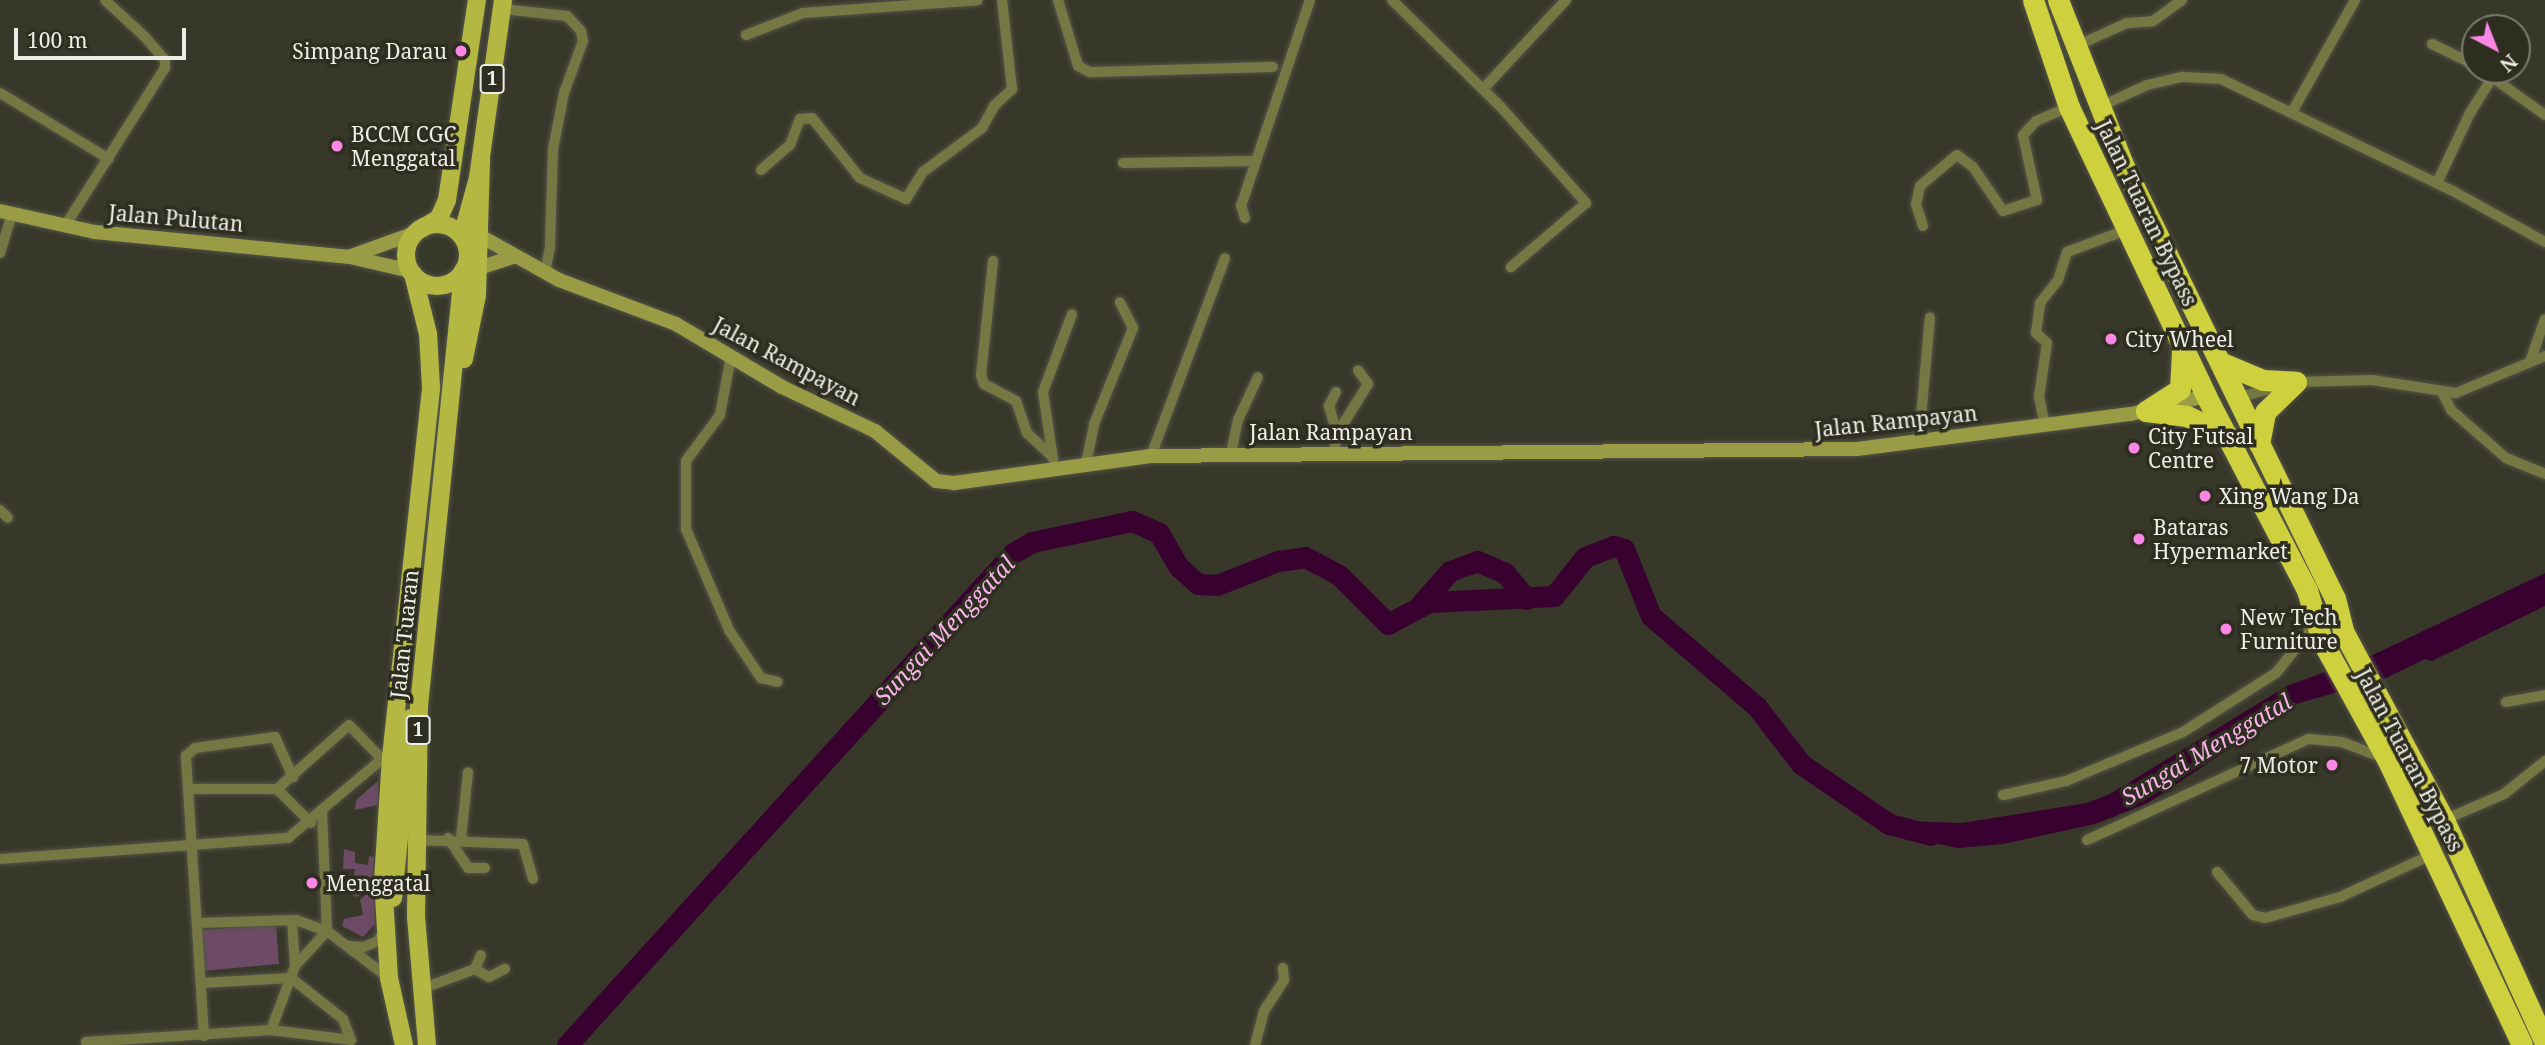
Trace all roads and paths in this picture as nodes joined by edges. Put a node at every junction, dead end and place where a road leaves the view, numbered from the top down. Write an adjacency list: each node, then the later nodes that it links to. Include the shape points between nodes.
1 (105, 0): 28 (street, via 165,60 165,68)
2 (477, 0): 38 (main road, 1, via 447,200 439,218)
3 (978, 0): 14 (street, via 803,13)
4 (1002, 0): 31 (street, via 1012,89 994,106 982,128 923,172 906,199 860,178 812,118 800,119 790,145)
5 (1058, 0): 18 (street, via 1078,66 1090,72)
6 (1310, 0): 29 (street)
7 (1392, 0): 21 (street)
8 (1566, 0): 21 (street)
9 (2033, 0): 23 (highway, Jalan Tuaran Bypass)
10 (2058, 0): 16 (highway, Jalan Tuaran Bypass)
11 (2182, 0): 16 (street, via 2153,21 2127,23)
12 (2355, 0): 25 (street)
13 (503, 4): 27 (main road, 1); 49 (street, via 567,16 581,31 583,41 564,93 554,149 552,227)
14 (746, 35)
15 (2432, 44): 17 (street)
16 (2076, 46): 24 (highway, Jalan Tuaran Bypass)
17 (2461, 58)
18 (1273, 67)
19 (2488, 84): 32 (street)
20 (2501, 84): 26 (street)
21 (1483, 89): 47 (street, via 1586,203)
22 (0, 93): 28 (street)
23 (2069, 107): 36 (street, via 2036,121 2023,135 2038,200 2003,211 1973,167 1957,155 1920,186 1916,204); 37 (highway, Jalan Tuaran Bypass)
24 (2099, 107): 25 (street, via 2147,85 2183,77 2221,79); 59 (highway, Jalan Tuaran Bypass); 65 (highway, via 2101,136 2210,365)
25 (2292, 112): 32 (street)
26 (2545, 115)
27 (481, 158): 39 (main road, 1); 40 (main road)
28 (109, 159): 35 (street)
29 (1255, 161): 30 (street); 34 (street, via 1241,206)
30 (1123, 163)
31 (761, 170)
32 (2437, 183): 41 (street)
33 (6, 214): 35 (street, Jalan Pulutan); 42 (street)
34 (1245, 218)
35 (65, 226): 43 (street, Jalan Pulutan)
36 (1923, 226)
37 (2129, 229): 55 (highway, Jalan Tuaran Bypass); 68 (street, via 2067,252 2058,280 2040,303 2036,333 2047,343 2039,397)
38 (418, 231): 39 (main road, via 443,225); 43 (street, Jalan Pulutan); 50 (main road, 1, via 406,252)
39 (461, 236): 48 (main road, 1)
40 (482, 237): 44 (street, Jalan Rampayan); 48 (main road)
41 (2545, 242)
42 (2, 248)
43 (350, 257): 50 (street, Jalan Pulutan)
44 (513, 257): 48 (street); 49 (street, Jalan Rampayan)
45 (1225, 258): 77 (street)
46 (993, 261): 76 (street, via 981,375 984,384 1016,401 1027,433)
47 (1511, 267)
48 (471, 269): 50 (main road, via 439,286); 69 (main road, Jalan Tuaran / 1)
49 (545, 272): 56 (street, Jalan Rampayan, via 676,324)
50 (412, 273): 82 (main road, Jalan Tuaran / 1, via 428,334 431,387)
51 (1120, 302): 78 (street, via 1133,328 1094,424)
52 (1072, 314): 76 (street, via 1043,392)
53 (1930, 317): 72 (street)
54 (2545, 319): 58 (street)
55 (2182, 341): 65 (highway, Jalan Tuaran Bypass); 67 (highway, via 2180,389)
56 (731, 356): 79 (street, Jalan Rampayan, via 782,387 875,431 936,481 990,481); 83 (street, via 720,415 686,461 686,529 729,630 761,678)
57 (2545, 356): 58 (street)
58 (2531, 359): 64 (street, via 2479,386)
59 (2222, 363): 62 (highway, via 2263,380); 66 (highway, Jalan Tuaran Bypass)
60 (1358, 370): 70 (street, via 1368,384)
61 (1258, 377): 74 (street, via 1238,420)
62 (2296, 382): 64 (street, via 2372,380); 66 (street); 73 (highway, via 2265,412)
63 (1336, 392): 70 (street, via 1329,406)
64 (2443, 394): 80 (street, via 2451,410 2506,457)
65 (2206, 396): 67 (street, Jalan Rampayan); 71 (highway, Jalan Tuaran Bypass)
66 (2237, 398): 73 (highway, Jalan Tuaran Bypass)
67 (2146, 411): 68 (street, Jalan Rampayan); 71 (highway, via 2187,416)
68 (2045, 425): 72 (street, Jalan Rampayan)
69 (449, 426): 82 (main road, via 438,445 409,678 402,676); 86 (main road, Jalan Tuaran / 1)
70 (1337, 434): 75 (street)
71 (2230, 438): 81 (highway, Jalan Tuaran Bypass)
72 (1919, 440): 75 (street, Jalan Rampayan, via 1798,452)
73 (2259, 444): 96 (highway, Jalan Tuaran Bypass, via 2335,598 2343,631 2372,690)
74 (1231, 453): 75 (street, Jalan Rampayan); 77 (street, Jalan Rampayan)
75 (1334, 453)
76 (1051, 455): 79 (street)
77 (1151, 456): 78 (street, Jalan Rampayan)
78 (1086, 463): 79 (street, Jalan Rampayan)
79 (1058, 469)
80 (2545, 474)
81 (2314, 606): 88 (highway, Jalan Tuaran Bypass, via 2322,641); 94 (street, via 2309,632 2295,653 2276,673 2237,700 2129,758 2066,781)
82 (400, 662): 87 (main road, Jalan Tuaran / 1)
83 (778, 682)
84 (2545, 695): 85 (street)
85 (2506, 702)
86 (419, 706): 100 (main road, Jalan Tuaran / 1); 110 (main road, via 408,723 395,893)
87 (387, 758): 91 (street, via 349,725); 95 (street); 110 (main road, Jalan Tuaran / 1)
88 (2387, 759): 101 (street, via 2342,742 2309,739); 103 (highway, Jalan Tuaran Bypass)
89 (2545, 761): 96 (street, via 2504,794)
90 (468, 772): 99 (street)
91 (293, 776): 92 (street, via 275,737 191,750 186,756); 93 (street)
92 (188, 789): 93 (street); 102 (street)
93 (277, 789): 97 (street)
94 (2003, 795)
95 (322, 813): 97 (street); 111 (street)
96 (2444, 820): 125 (highway, Jalan Tuaran Bypass)
97 (311, 823): 102 (street, via 288,838)
98 (448, 838): 99 (street); 100 (street); 105 (street, via 468,868)
99 (461, 838): 107 (street, via 523,844)
100 (416, 840): 121 (main road, Jalan Tuaran / 1)
101 (2087, 840)
102 (193, 845): 104 (street); 109 (street)
103 (2432, 855): 106 (street, via 2340,897 2265,918 2253,915); 130 (highway, Jalan Tuaran Bypass)
104 (0, 859)
105 (485, 868)
106 (2217, 872)
107 (533, 879)
108 (292, 920): 109 (street); 111 (street); 114 (street)
109 (197, 923): 120 (street)
110 (385, 929): 112 (street, via 378,941); 119 (main road, Jalan Tuaran / 1)
111 (327, 931): 112 (street); 114 (street)
112 (351, 946): 119 (street)
113 (481, 955): 116 (street)
114 (295, 966): 118 (street)
115 (1283, 968): 129 (street, via 1279,991 1264,1011)
116 (475, 969): 117 (street, via 489,977); 121 (street)
117 (505, 969)
118 (291, 978): 120 (street); 122 (street); 122 (street, via 343,1019 351,1040)
119 (389, 978): 127 (main road, Jalan Tuaran / 1)
120 (201, 983): 123 (street)
121 (421, 989): 128 (main road, Jalan Tuaran / 1)
122 (269, 1032): 123 (street); 126 (street)
123 (204, 1036): 124 (street)
124 (86, 1042)
125 (2545, 1043)
126 (268, 1045)
127 (404, 1045)
128 (428, 1045)
129 (1255, 1045)
130 (2522, 1045)

